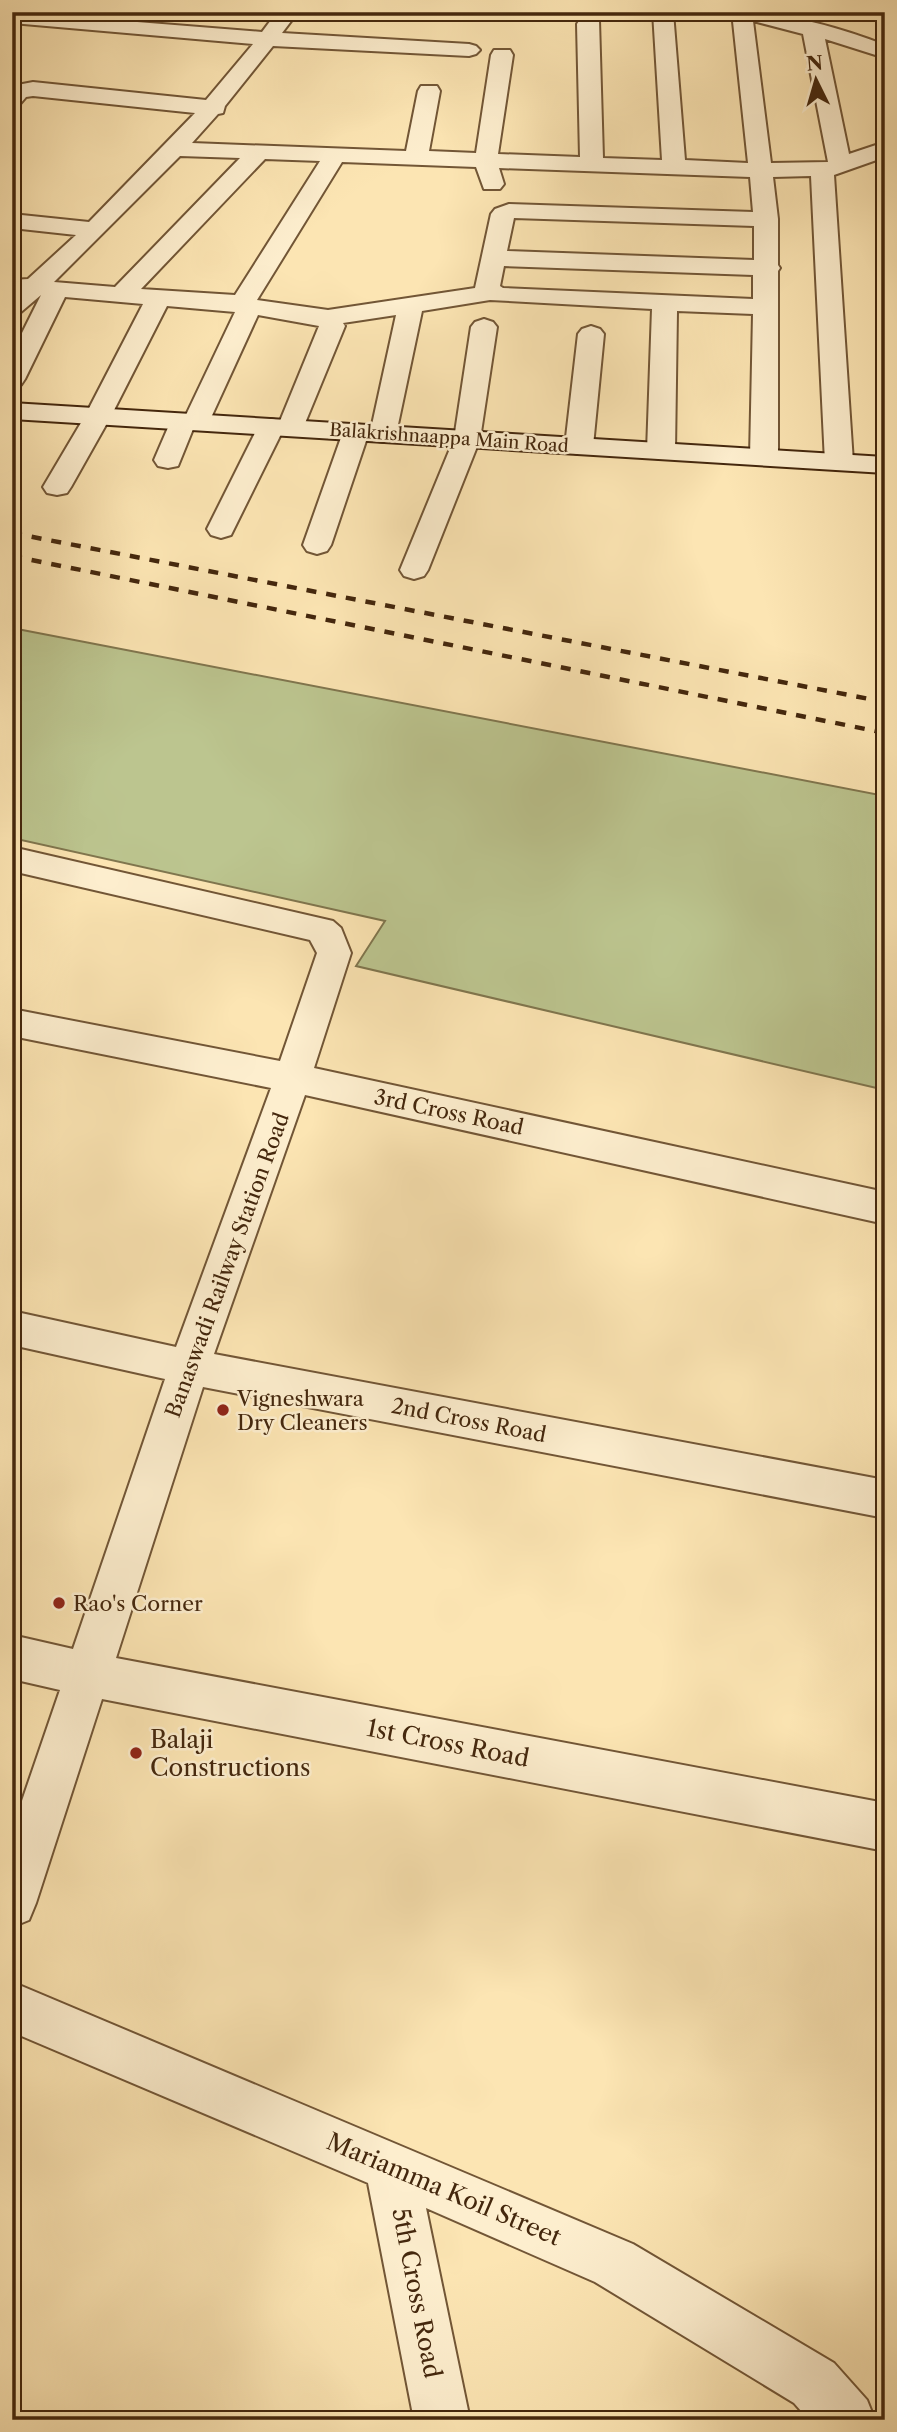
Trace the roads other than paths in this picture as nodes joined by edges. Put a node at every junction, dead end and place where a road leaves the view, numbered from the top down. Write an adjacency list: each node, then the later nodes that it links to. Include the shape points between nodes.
1 (288, 12): 8 (street)
2 (663, 12): 22 (street)
3 (742, 12): 7 (street); 24 (street)
4 (12, 17): 5 (street)
5 (125, 20): 8 (street)
6 (589, 20): 21 (street)
7 (813, 30): 10 (street); 23 (street)
8 (268, 39): 9 (street); 14 (street)
9 (469, 50)
10 (885, 52)
11 (502, 55): 20 (street)
12 (429, 91): 19 (street)
13 (12, 99): 14 (street, via 19,91 33,89)
14 (215, 107): 15 (street)
15 (173, 149): 17 (street); 28 (street)
16 (885, 149): 23 (street)
17 (258, 153): 18 (street); 33 (street)
18 (335, 155): 19 (street); 36 (street)
19 (416, 158): 20 (street)
20 (486, 161): 21 (street); 27 (street)
21 (592, 165): 22 (street)
22 (674, 167): 24 (street)
23 (831, 168): 24 (street); 54 (street)
24 (760, 170): 25 (street)
25 (766, 219): 27 (street, via 509,211); 30 (street)
26 (12, 221): 28 (street)
27 (501, 223): 29 (street)
28 (94, 230): 31 (street)
29 (493, 258): 30 (street); 32 (street)
30 (768, 268): 39 (street)
31 (34, 288): 33 (street); 38 (street); 43 (street)
32 (490, 293): 35 (street); 37 (street)
33 (121, 295): 34 (street)
34 (159, 298): 36 (street); 45 (street)
35 (665, 302): 39 (street); 51 (street)
36 (242, 305): 40 (street); 46 (street)
37 (411, 306): 40 (street); 48 (street)
38 (12, 307)
39 (765, 307): 52 (street)
40 (328, 317): 47 (street, via 332,326)
41 (484, 327): 49 (street)
42 (591, 334): 50 (street)
43 (12, 379)
44 (12, 411): 45 (street, Balakrishnaappa Main Road)
45 (98, 416): 46 (street, Balakrishnaappa Main Road); 56 (street)
46 (189, 422): 47 (street, Balakrishnaappa Main Road); 53 (street)
47 (281, 427): 48 (street, Balakrishnaappa Main Road); 57 (street)
48 (369, 433): 49 (street, Balakrishnaappa Main Road); 58 (street)
49 (467, 439): 50 (street, Balakrishnaappa Main Road); 59 (street)
50 (579, 446): 51 (street, Balakrishnaappa Main Road)
51 (661, 451): 52 (street, Balakrishnaappa Main Road)
52 (764, 457): 54 (street, Balakrishnaappa Main Road)
53 (168, 460)
54 (839, 462): 55 (street, Balakrishnaappa Main Road)
55 (885, 465)
56 (57, 487)
57 (222, 529)
58 (317, 545)
59 (414, 570)
60 (12, 859): 62 (street, Banaswadi Railway Station Road, via 321,930 329,937 334,953)
61 (12, 1022): 62 (street, 3rd Cross Road)
62 (293, 1078): 63 (street, 3rd Cross Road); 65 (street, Banaswadi Railway Station Road)
63 (885, 1208)
64 (12, 1328): 65 (street, 2nd Cross Road)
65 (189, 1367): 66 (street, 2nd Cross Road); 68 (street, Banaswadi Railway Station Road)
66 (885, 1500)
67 (12, 1657): 68 (street, 1st Cross Road)
68 (87, 1674): 69 (street, 1st Cross Road); 70 (street, Banaswadi Railway Station Road)
69 (885, 1827)
70 (12, 1903)
71 (12, 2007): 72 (street, Mariamma Koil Street)
72 (391, 2166): 73 (street, 5th Cross Road); 74 (street, Mariamma Koil Street, via 614,2263 814,2383)
73 (442, 2420)
74 (847, 2420)

